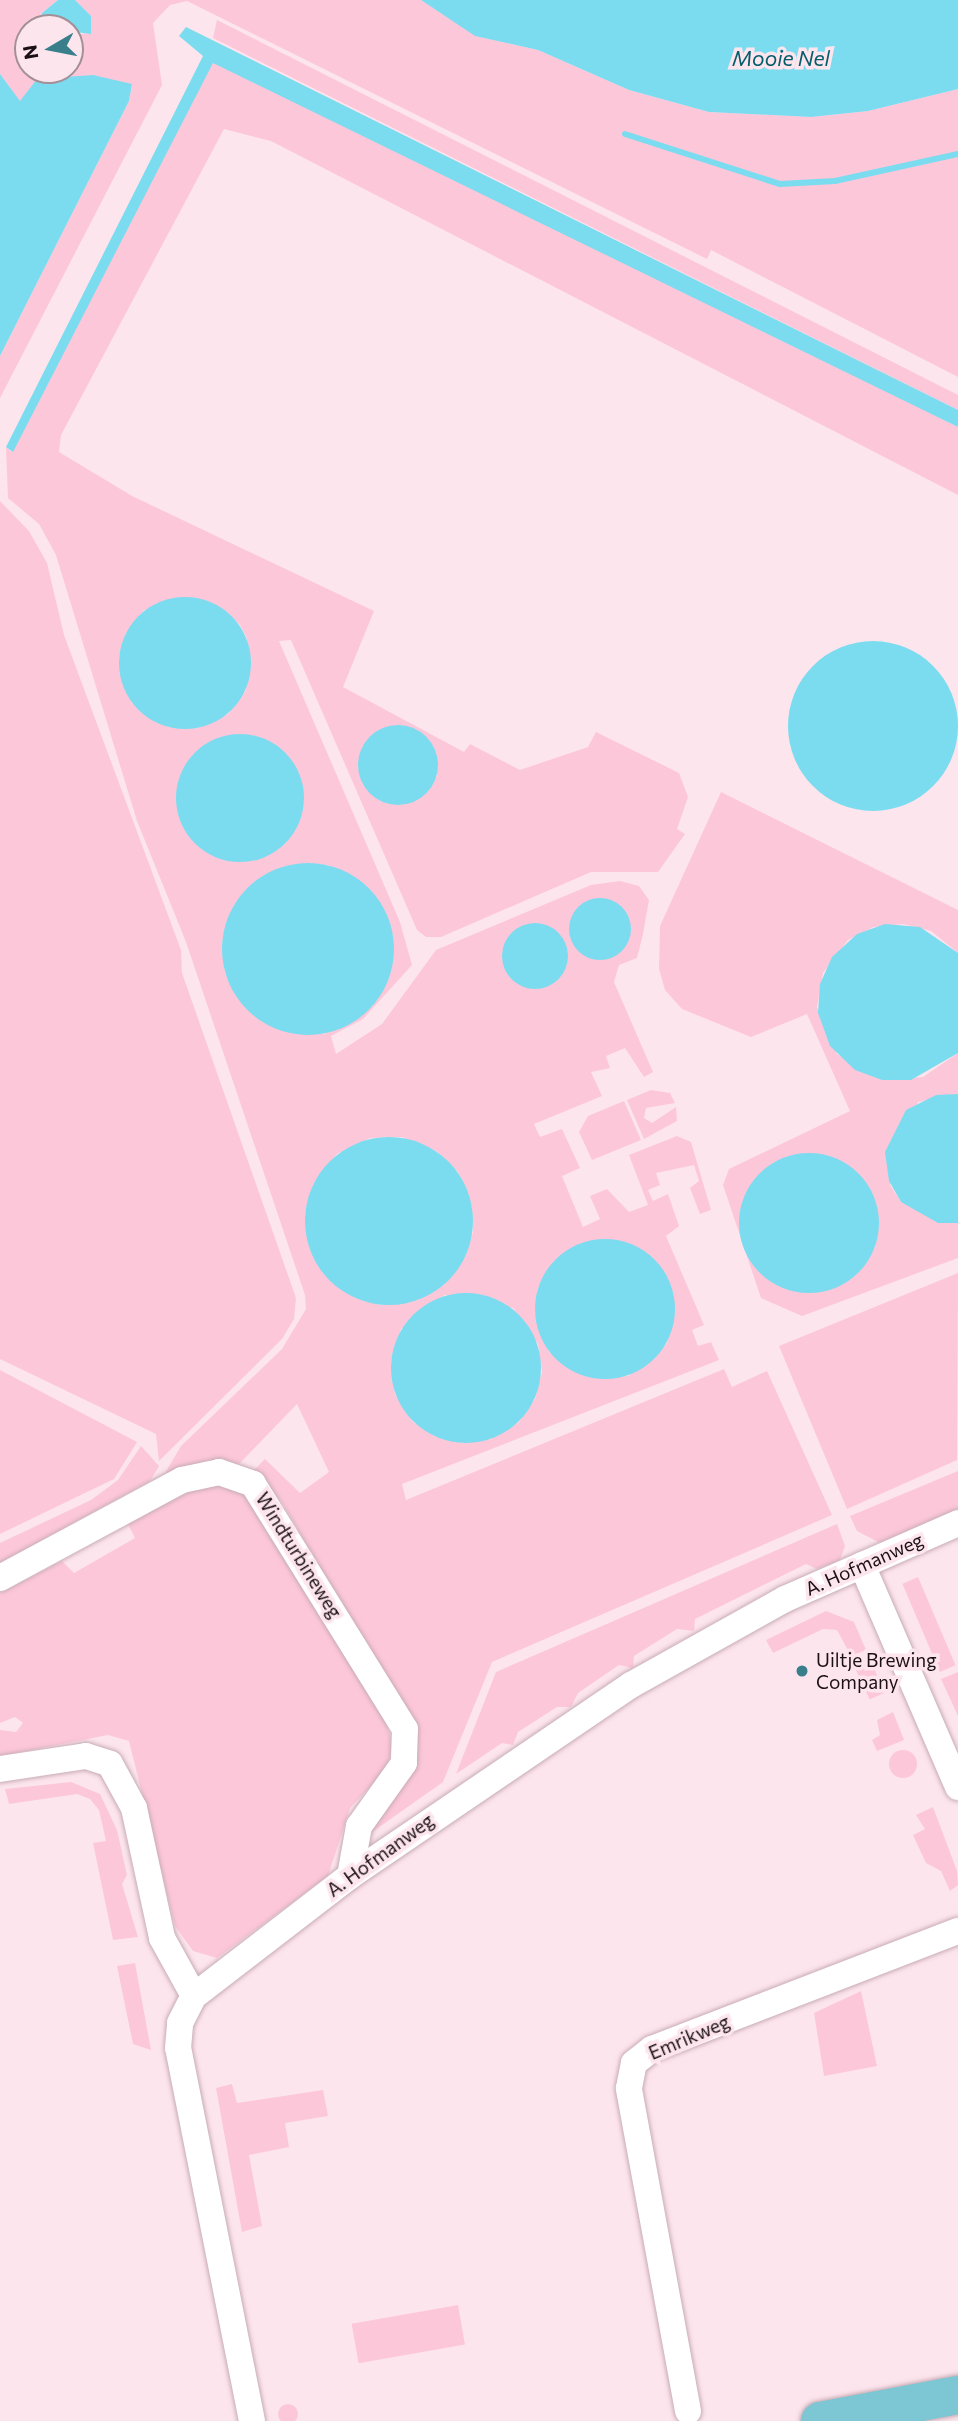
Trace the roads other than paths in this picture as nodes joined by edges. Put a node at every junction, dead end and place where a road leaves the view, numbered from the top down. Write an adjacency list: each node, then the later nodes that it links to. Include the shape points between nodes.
1 (958, 1524): 2 (street, A. Hofmanweg)
2 (862, 1565): 5 (street); 6 (street, A. Hofmanweg, via 673,1659)
3 (0, 1578): 6 (street, Windturbineweg, via 182,1479 219,1472 253,1484 405,1729 404,1763 359,1826)
4 (0, 1769): 8 (street, via 86,1756 110,1764 135,1808 165,1947)
5 (958, 1787)
6 (350, 1876): 8 (street, A. Hofmanweg)
7 (958, 1931): 10 (street, Emrikweg, via 652,2049 634,2063 629,2088)
8 (194, 1996): 11 (street, A. Hofmanweg, via 180,2023 178,2048)
9 (958, 2395): 12 (main road)
10 (688, 2412)
11 (252, 2421)
12 (820, 2421)

